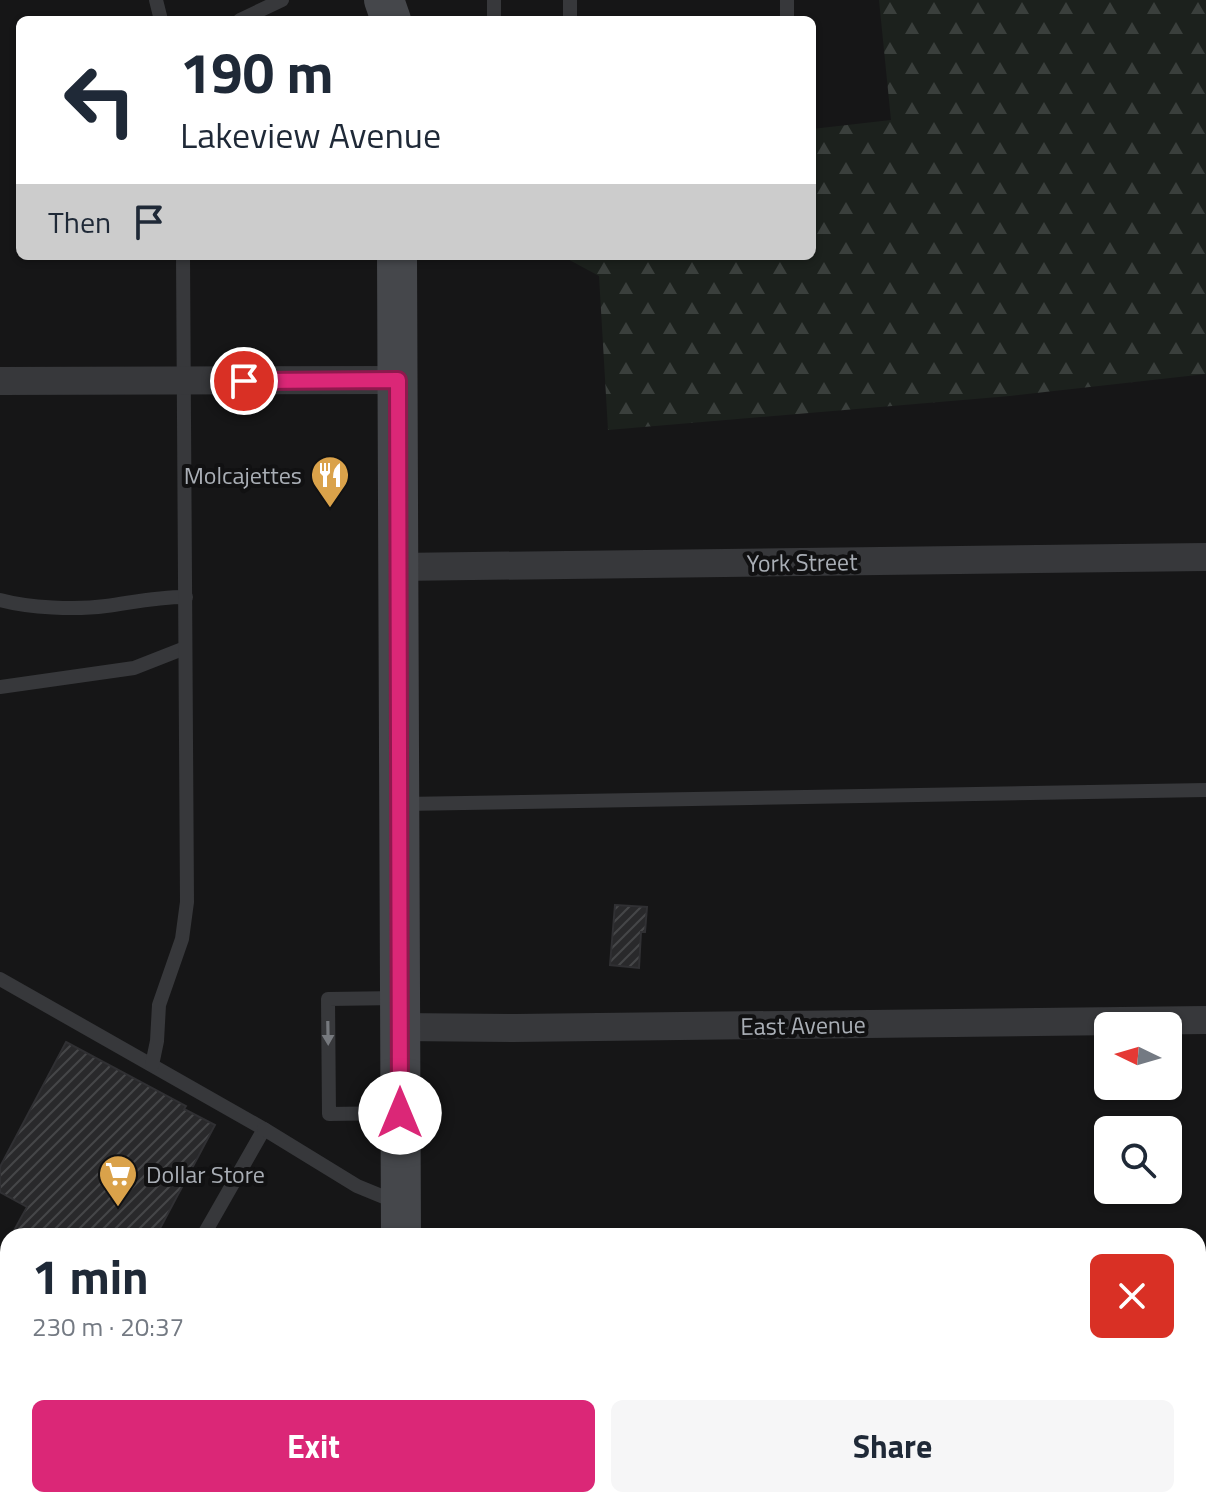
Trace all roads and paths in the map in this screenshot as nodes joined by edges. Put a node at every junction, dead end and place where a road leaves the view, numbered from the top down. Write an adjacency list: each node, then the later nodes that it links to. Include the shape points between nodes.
1 (282, 0): 2 (lane)
2 (248, 16)
3 (183, 260): 7 (lane)
4 (397, 260): 5 (main road)
5 (398, 380): 7 (street); 9 (main road)
6 (0, 381): 7 (street)
7 (185, 381): 10 (lane)
8 (1206, 557): 9 (street, York Street)
9 (397, 567): 15 (main road)
10 (186, 597): 11 (lane, via 92,607); 12 (lane)
11 (0, 600)
12 (185, 648): 13 (lane, via 134,668); 19 (lane, via 187,902 177,957 159,1005)
13 (0, 687)
14 (1206, 790): 15 (lane)
15 (399, 804): 17 (main road)
16 (0, 979): 19 (lane)
17 (399, 1012): 18 (street, East Avenue, via 515,1028); 20 (main road); 20 (lane, one-way to 20, via 328,999 329,1114)
18 (1206, 1020)
19 (152, 1065): 21 (lane)
20 (400, 1113): 22 (main road)
21 (264, 1129): 22 (lane); 23 (lane)
22 (401, 1220)
23 (208, 1228)

